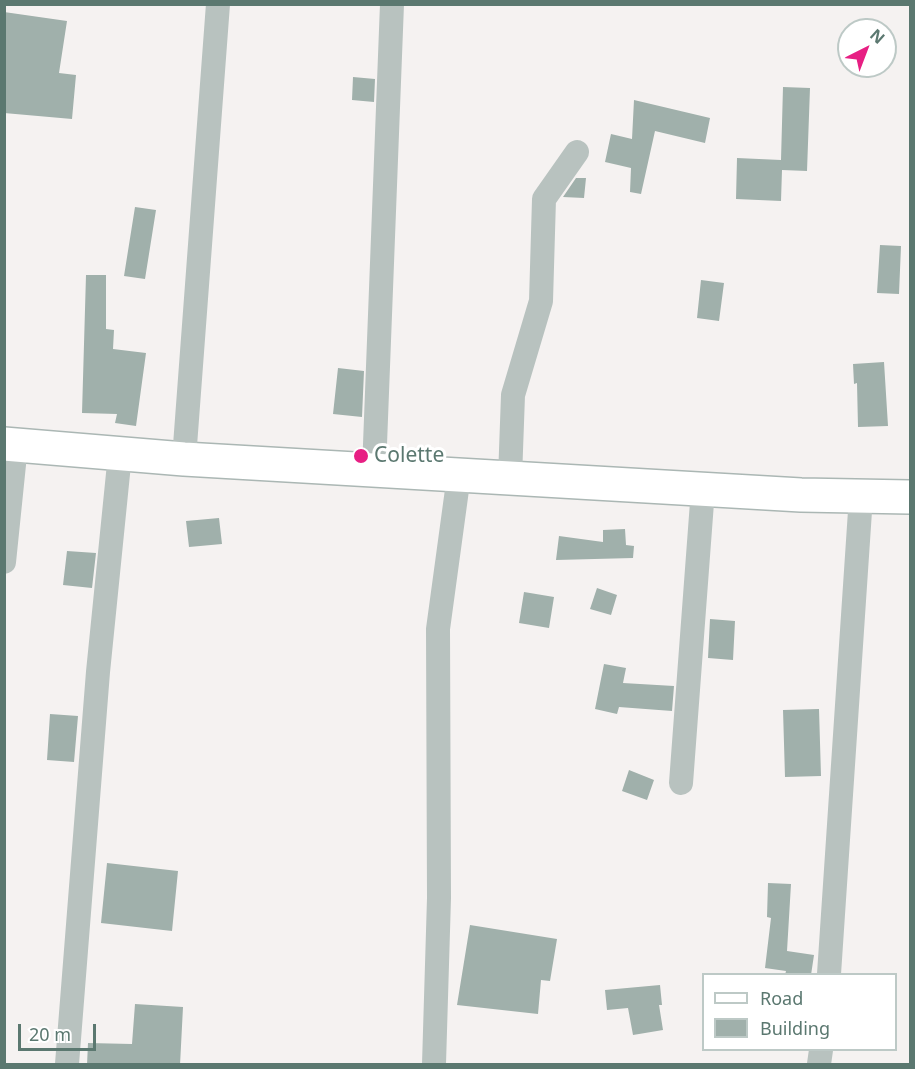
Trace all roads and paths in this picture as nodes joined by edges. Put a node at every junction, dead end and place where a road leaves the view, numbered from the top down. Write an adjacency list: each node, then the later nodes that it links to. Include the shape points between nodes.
1 (218, 4): 6 (street)
2 (392, 4): 7 (street)
3 (577, 152): 9 (street, via 544,199 541,301 513,395)
4 (10, 445): 5 (main road); 13 (street)
5 (120, 454): 6 (main road); 16 (street, via 98,672)
6 (184, 459): 7 (main road)
7 (374, 470): 8 (main road)
8 (459, 475): 9 (main road); 17 (street, via 438,629 439,898)
9 (510, 478): 10 (main road)
10 (703, 489): 11 (main road); 14 (street)
11 (861, 496): 12 (main road); 15 (street)
12 (910, 497)
13 (4, 562)
14 (681, 783)
15 (829, 973)
16 (67, 1065)
17 (434, 1065)

